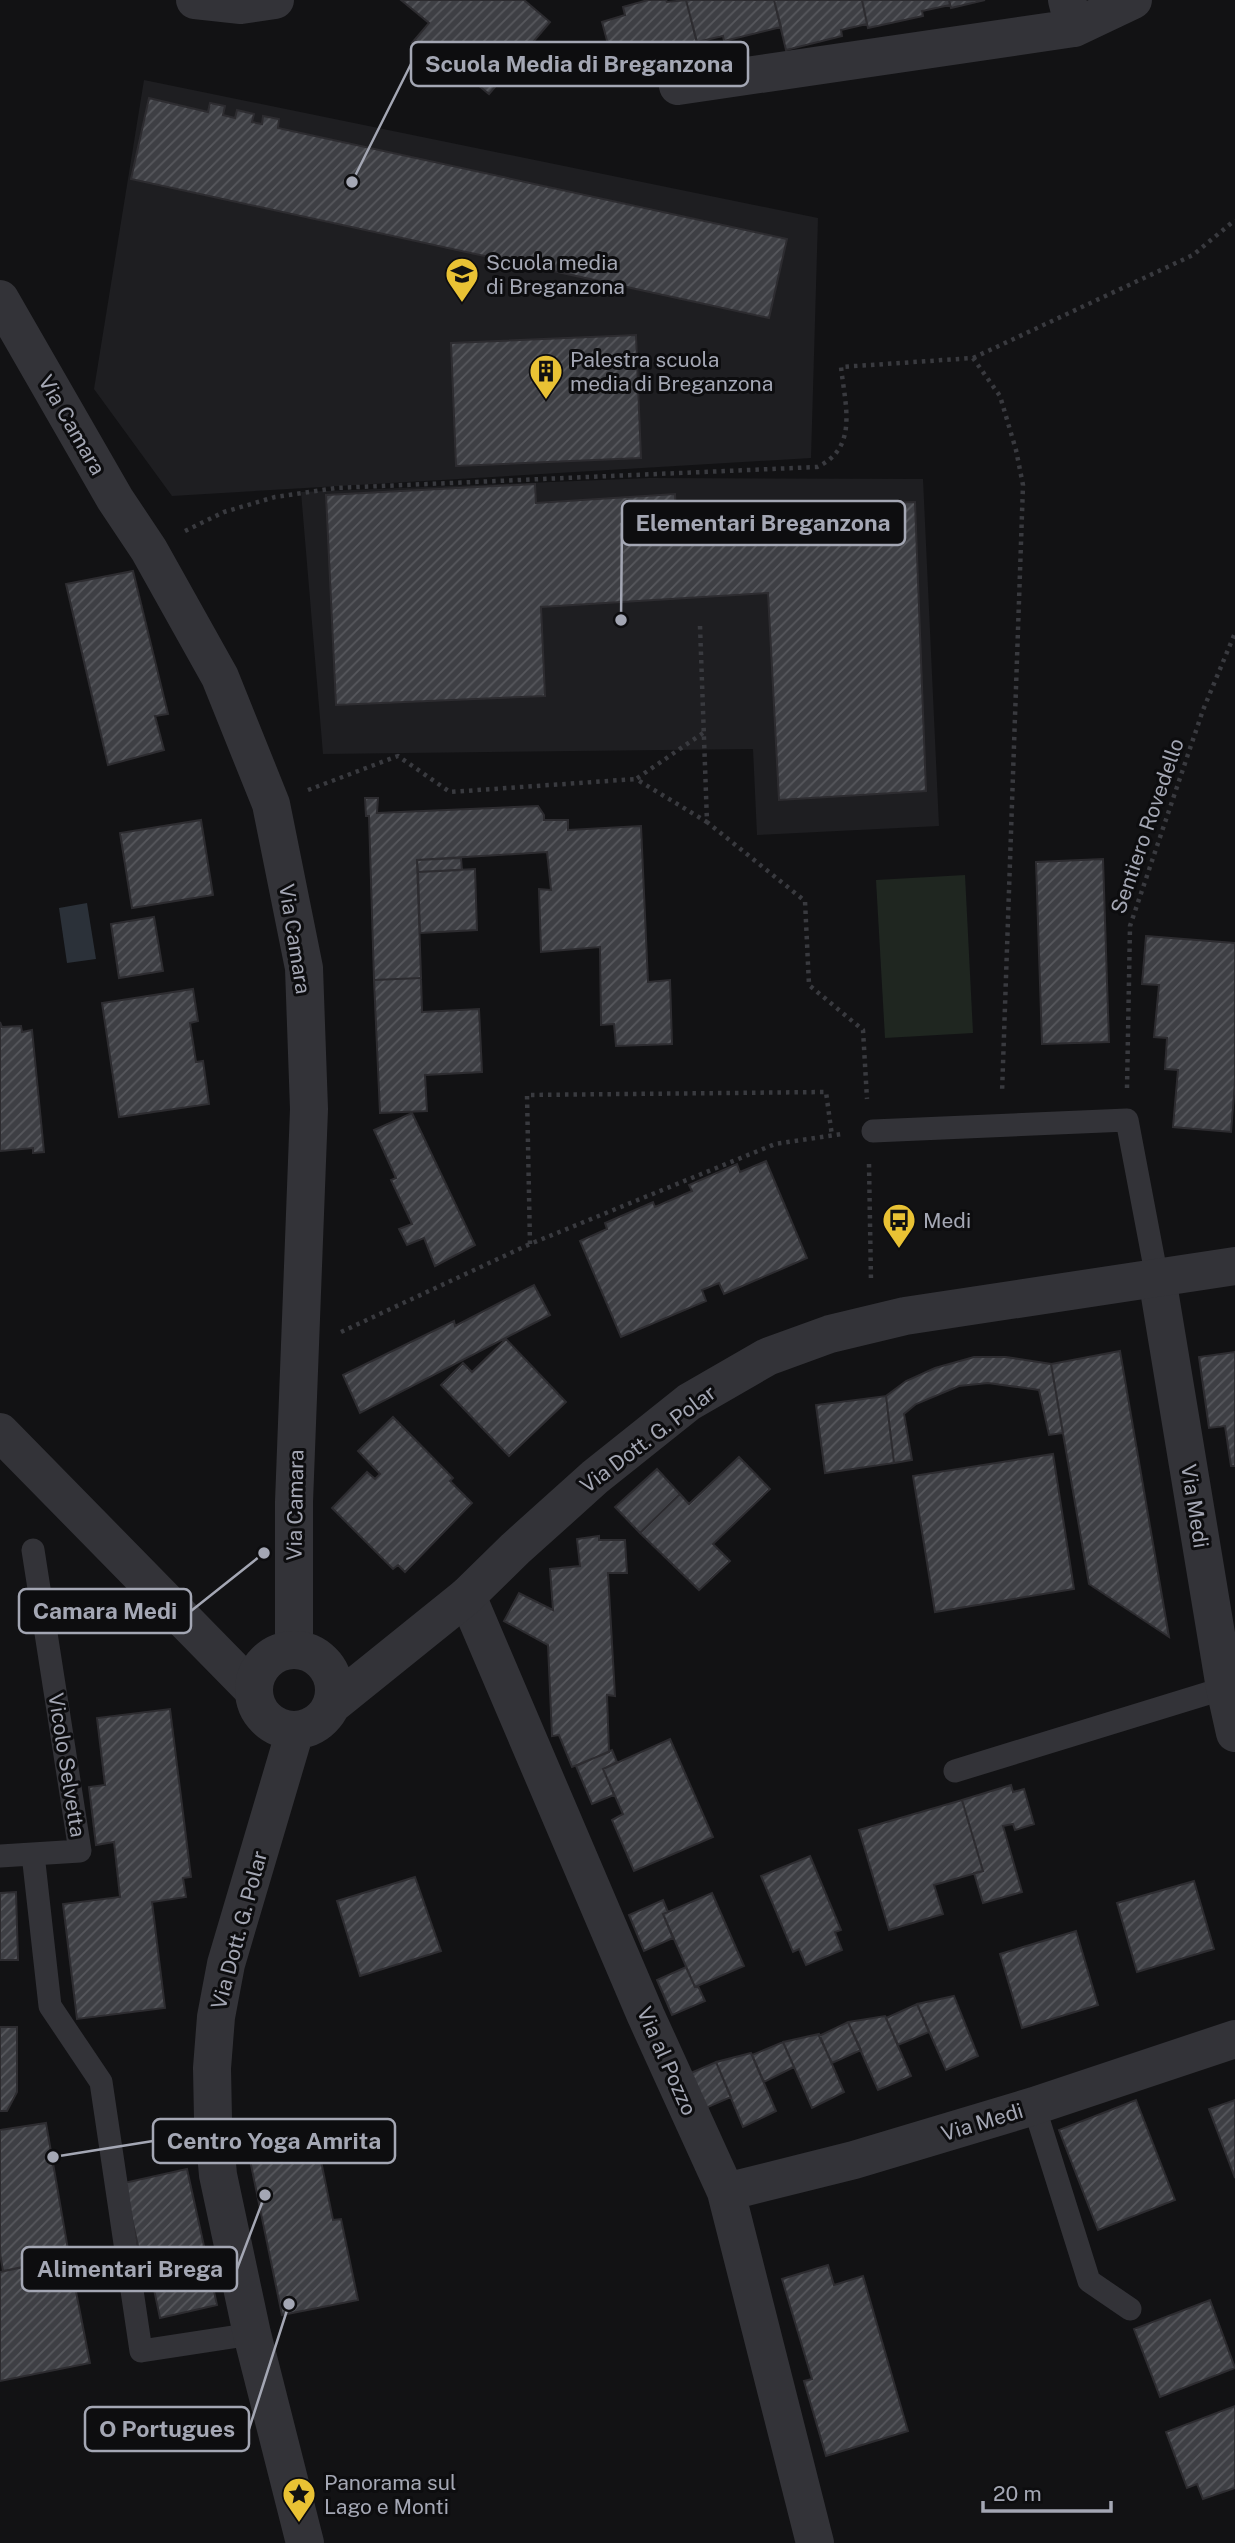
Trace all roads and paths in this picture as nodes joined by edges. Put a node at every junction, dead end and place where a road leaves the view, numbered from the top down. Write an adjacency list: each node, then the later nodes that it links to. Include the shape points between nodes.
1 (195, 0): 2 (street, via 241,5)
2 (275, 0)
3 (1133, 0): 4 (street)
4 (1070, 14): 5 (street)
5 (678, 86)
6 (1235, 220): 8 (path, via 1193,255)
7 (0, 299): 9 (street, Via Camara)
8 (973, 358): 9 (path, via 841,367 845,436 838,453 817,467 336,488 275,497 224,512); 17 (path, via 1000,396 1023,485)
9 (149, 550): 14 (street, Via Camara, via 220,677)
10 (700, 626): 12 (path)
11 (1235, 633): 16 (path, Sentiero Rovedello, via 1203,710 1130,926)
12 (703, 732): 13 (path); 15 (path)
13 (636, 779): 14 (path, via 450,792 398,757); 15 (path)
14 (271, 804): 24 (street, Via Camara, via 304,968 309,1109)
15 (707, 822): 18 (path, via 805,901 809,985 863,1030)
16 (1127, 1120): 17 (lane); 22 (lane)
17 (1001, 1126): 18 (lane)
18 (871, 1130): 19 (path); 23 (path)
19 (832, 1136): 20 (path, via 775,1143); 20 (path, via 826,1091 527,1095)
20 (530, 1244): 24 (path)
21 (1235, 1266): 22 (street, Via Dott. G. Polar)
22 (1157, 1278): 23 (street, Via Dott. G. Polar, via 951,1307); 29 (street, Via Medi)
23 (871, 1324): 27 (street, Via Dott. G. Polar, via 767,1357 689,1402 595,1477)
24 (300, 1352): 28 (street, Via Camara)
25 (0, 1432): 30 (street)
26 (33, 1550): 35 (lane, Vicolo Selvetta, via 80,1851)
27 (467, 1596): 31 (street, Via Dott. G. Polar); 39 (street, Via al Pozzo)
28 (294, 1650): 30 (street, via 270,1658 255,1678); 31 (street, via 306,1651 327,1666 335,1691)
29 (1225, 1688): 33 (street, Via Medi); 34 (lane)
30 (253, 1690): 32 (street, via 255,1703 270,1724)
31 (332, 1704): 32 (street, via 318,1723)
32 (295, 1731): 41 (street, Via Dott. G. Polar, via 226,1964 212,2068 218,2175)
33 (1235, 1733)
34 (955, 1772)
35 (33, 1854): 36 (lane); 41 (lane, via 50,2006 101,2082 141,2351)
36 (0, 1856)
37 (1235, 2039): 38 (street, Via Medi)
38 (1034, 2106): 39 (street, Via Medi, via 854,2160); 40 (lane, via 1089,2281)
39 (726, 2192): 43 (street, Via al Pozzo)
40 (1130, 2309)
41 (252, 2334): 42 (street, Via Dott. G. Polar)
42 (305, 2543)
43 (815, 2543)

